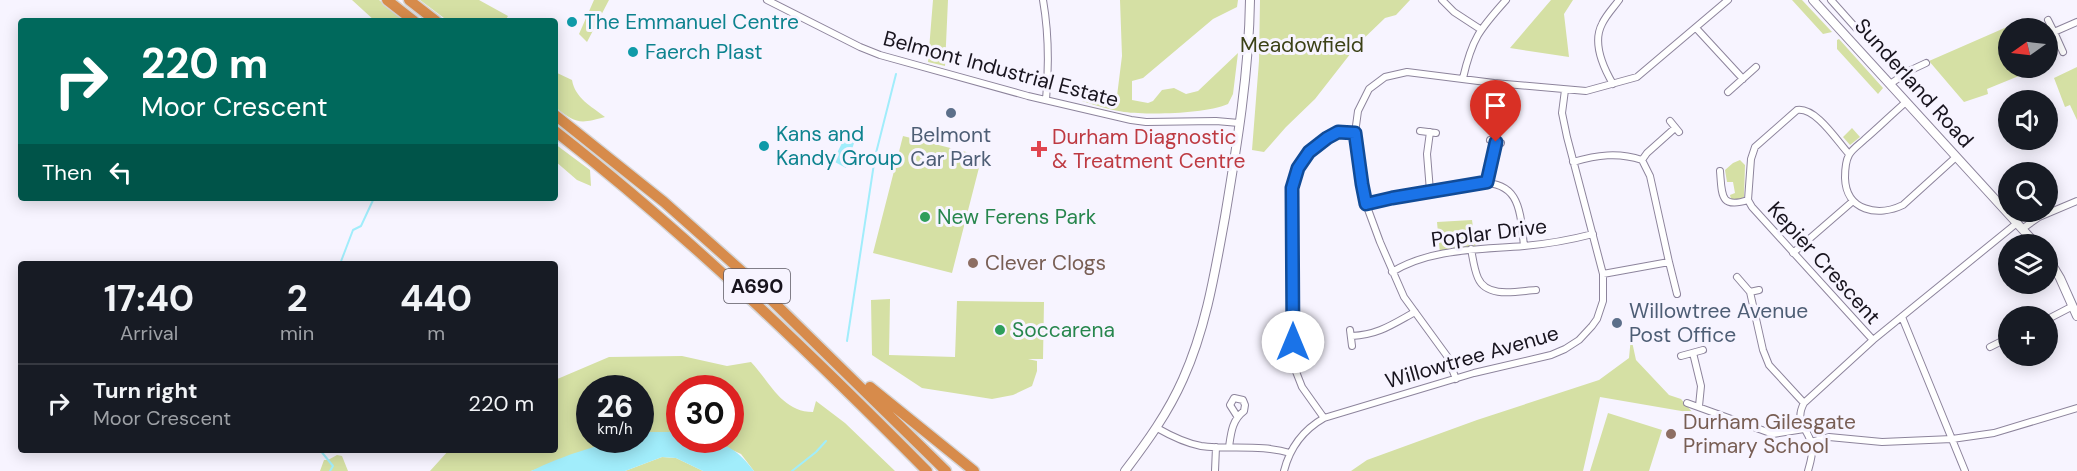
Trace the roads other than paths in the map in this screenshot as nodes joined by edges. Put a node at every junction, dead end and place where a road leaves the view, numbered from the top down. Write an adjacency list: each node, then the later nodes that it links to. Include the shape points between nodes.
1 (387, 0): 12 (highway)
2 (409, 0): 13 (highway)
3 (767, 0): 29 (street, Belmont Industrial Estate, via 880,55)
4 (1043, 0): 29 (street, via 1049,61)
5 (1250, 0): 33 (street)
6 (1442, 0): 17 (street)
7 (1506, 0): 17 (street)
8 (1619, 0): 25 (street, via 1601,24 1598,39 1604,68)
9 (1728, 0): 15 (street)
10 (1831, 0): 16 (street)
11 (1816, 1): 26 (street, Sunderland Road)
12 (410, 18)
13 (432, 18)
14 (2077, 22): 18 (street)
15 (1696, 28): 24 (street); 25 (street, via 1637,77)
16 (1856, 28)
17 (1480, 29): 23 (street, via 1468,53)
18 (2058, 30)
19 (2058, 41): 20 (street)
20 (2063, 52)
21 (1926, 63): 26 (street)
22 (1756, 67): 24 (street)
23 (1463, 78): 27 (street); 36 (street, via 1407,72 1386,77 1369,89 1358,111)
24 (1743, 79): 28 (street)
25 (1613, 84): 27 (street, via 1586,91)
26 (1890, 84): 30 (street, Sunderland Road)
27 (1565, 90): 41 (street, Willowtree Avenue, via 1562,113)
28 (1728, 92)
29 (1046, 100): 33 (street, Belmont Industrial Estate, via 1146,122)
30 (1906, 102): 38 (street); 39 (street, Sunderland Road)
31 (558, 117): 69 (highway, A690, via 664,202)
32 (1670, 121): 40 (street, via 1677,130)
33 (1239, 123): 84 (street, via 1218,252 1200,331 1184,378)
34 (1420, 131): 44 (street, via 1433,133 1427,164)
35 (558, 133): 91 (highway, A690, via 738,286)
36 (1355, 133): 48 (street); 83 (street, via 1338,132 1309,152 1298,168 1292,188 1293,364 1302,387)
37 (1496, 142): 43 (street)
38 (1849, 154): 45 (street, via 1816,117 1807,110 1797,110 1755,147); 46 (street, via 1845,185)
39 (1956, 157): 46 (street, via 1893,210 1869,210); 49 (street, Sunderland Road)
40 (1642, 160): 41 (street, via 1611,154); 55 (street, via 1650,176)
41 (1573, 162): 50 (street, Willowtree Avenue)
42 (1720, 171): 45 (street, via 1725,201 1737,204)
43 (1487, 182): 44 (street); 52 (street, via 1501,185 1516,198)
44 (1430, 191): 48 (street)
45 (1748, 200): 54 (street, Kepier Crescent)
46 (1853, 201): 54 (street)
47 (2077, 201): 49 (street)
48 (1366, 204): 56 (street)
49 (2020, 226): 51 (street, Sunderland Road); 68 (street)
50 (1593, 234): 52 (street, Poplar Drive); 57 (street, Willowtree Avenue)
51 (2027, 234)
52 (1524, 246): 53 (street, Poplar Drive)
53 (1471, 249): 56 (street, Poplar Drive, via 1415,261); 60 (street, via 1478,279 1484,287 1506,292)
54 (1793, 253): 70 (street, Kepier Crescent)
55 (1669, 261): 57 (street); 63 (street)
56 (1392, 272): 65 (street)
57 (1603, 274): 77 (street, Willowtree Avenue, via 1603,301 1597,319 1579,340 1551,355)
58 (2058, 275): 64 (street)
59 (1737, 278): 62 (street)
60 (1536, 290)
61 (1759, 290): 62 (street)
62 (1750, 292): 79 (street, via 1769,365)
63 (1677, 294)
64 (2073, 306): 66 (street); 67 (street)
65 (1415, 312): 72 (street, via 1374,333 1351,333); 77 (street, via 1447,357)
66 (2058, 314)
67 (2077, 316)
68 (1902, 317): 70 (street); 86 (street)
69 (806, 333): 92 (highway, A690); 93 (highway)
70 (1873, 340): 79 (street)
71 (1998, 343): 73 (street)
72 (1352, 346)
73 (1990, 347)
74 (1703, 350): 75 (street)
75 (1693, 353): 76 (street); 80 (street, via 1701,386)
76 (1681, 356)
77 (1456, 378): 83 (street, Willowtree Avenue)
78 (1687, 403): 80 (street)
79 (1804, 403): 85 (street, via 1800,414)
80 (1699, 406): 85 (street, via 1773,434)
81 (2077, 408): 86 (street, via 1994,433)
82 (1237, 416): 89 (street)
83 (1324, 418): 90 (street, Willowtree Avenue, via 1306,430)
84 (1157, 428): 88 (street, via 1189,443); 94 (street)
85 (1804, 429): 87 (street)
86 (1952, 440): 87 (street, via 1882,442 1829,437); 98 (street)
87 (1811, 442): 97 (street)
88 (1216, 447): 89 (street); 95 (street)
89 (1229, 447): 90 (street)
90 (1290, 453): 96 (street, Willowtree Avenue)
91 (927, 471)
92 (945, 471)
93 (974, 471)
94 (1125, 471)
95 (1215, 471)
96 (1284, 471)
97 (1808, 471)
98 (1965, 471)

